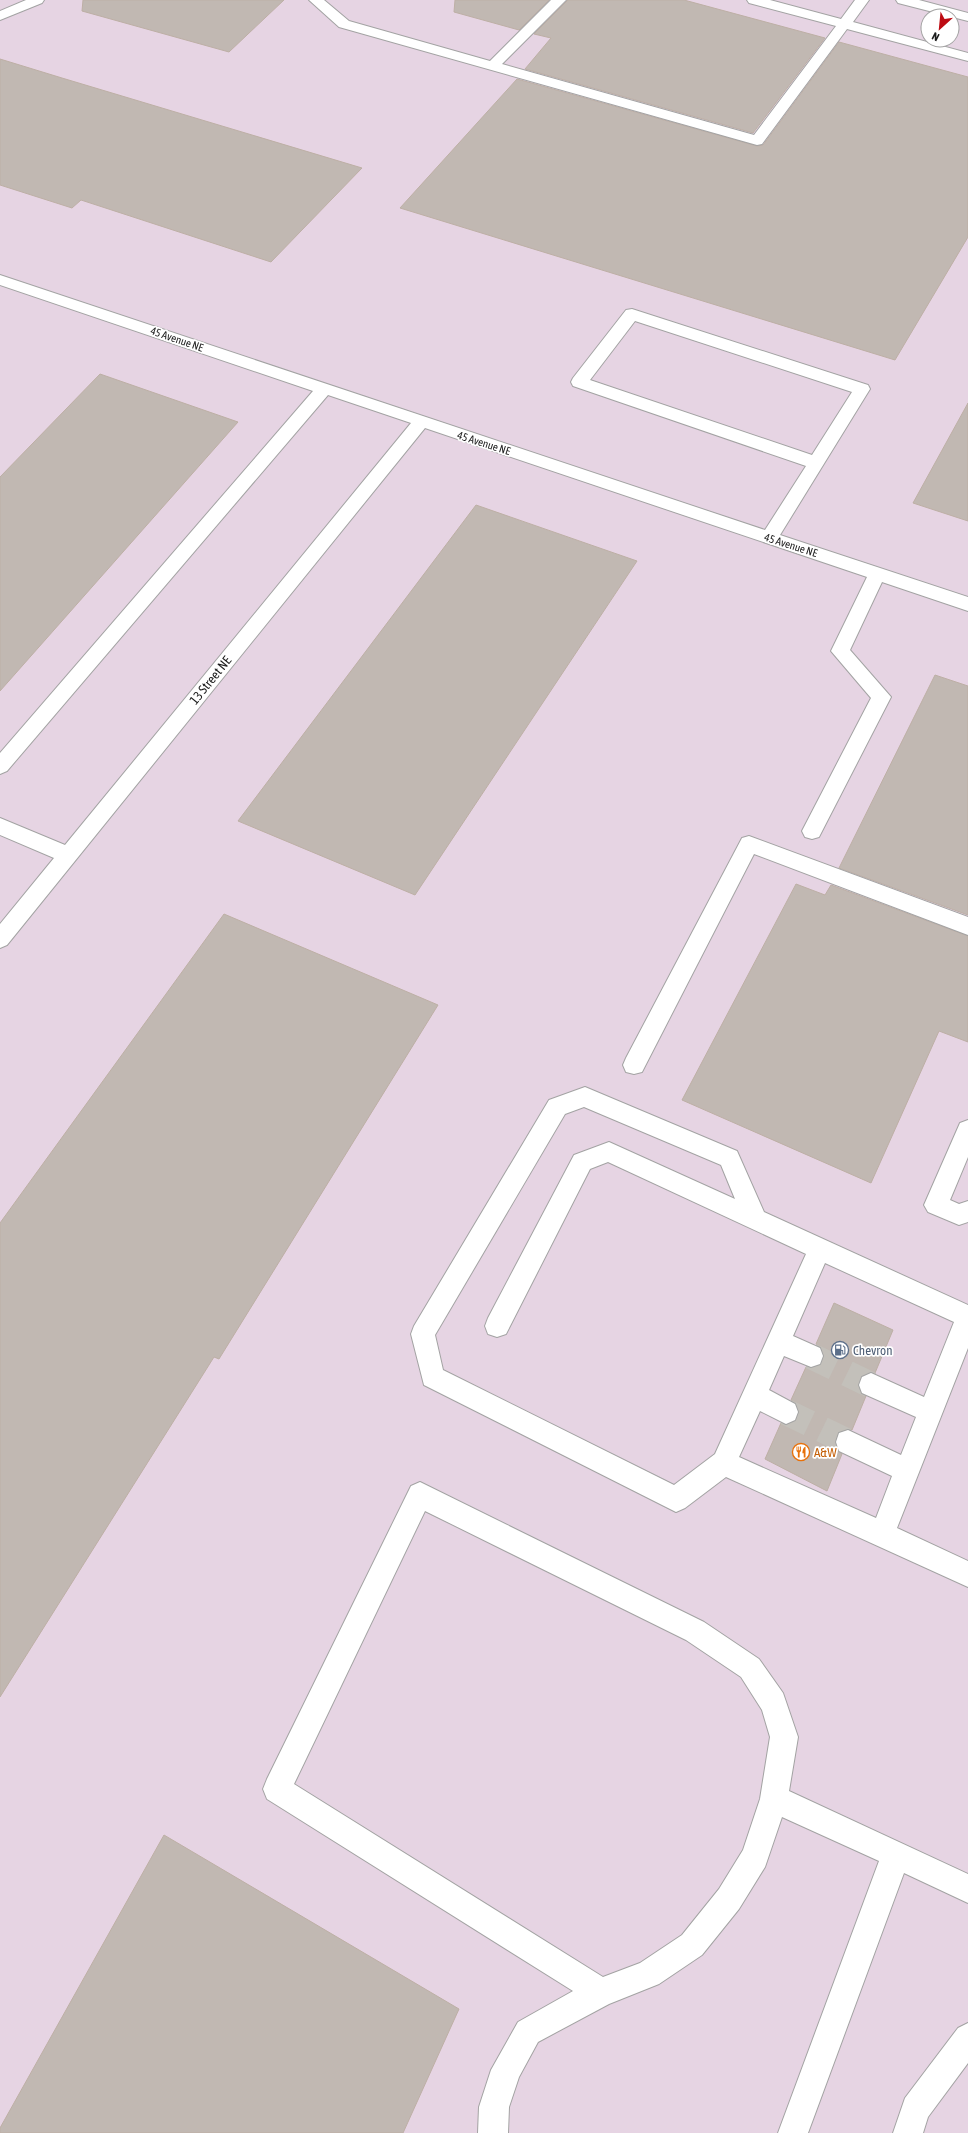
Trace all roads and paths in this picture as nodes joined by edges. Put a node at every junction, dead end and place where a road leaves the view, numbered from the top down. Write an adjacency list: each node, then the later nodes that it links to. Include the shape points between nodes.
1 (37, 0): 7 (street)
2 (316, 0): 11 (street, via 344,24)
3 (559, 0): 11 (street)
4 (754, 0): 9 (street)
5 (862, 0): 9 (street)
6 (903, 0): 8 (street)
7 (0, 16)
8 (968, 17)
9 (843, 24): 10 (street); 11 (street, via 757,141)
10 (968, 57)
11 (493, 66)
12 (3, 285): 13 (street, 45 Avenue NE)
13 (324, 389): 14 (street, 45 Avenue NE); 19 (street)
14 (421, 422): 16 (street, 45 Avenue NE); 22 (street, 13 Street NE)
15 (816, 463): 15 (street, via 862,389 632,314 579,382); 16 (street)
16 (769, 538): 17 (street, 45 Avenue NE)
17 (877, 574): 18 (street, 45 Avenue NE); 21 (street, via 840,651 881,697)
18 (968, 604)
19 (0, 766)
20 (0, 826): 22 (street)
21 (812, 831)
22 (69, 854): 24 (street, 13 Street NE)
23 (968, 926): 25 (street, via 749,844)
24 (0, 939)
25 (634, 1065)
26 (968, 1130): 27 (street, via 936,1205 959,1215)
27 (968, 1211)
28 (755, 1218): 29 (street); 31 (street, via 609,1152 582,1162); 39 (street, via 729,1158 586,1097 558,1107 423,1334 433,1378 676,1499)
29 (820, 1248): 30 (street); 32 (street)
30 (968, 1317): 36 (street)
31 (497, 1326)
32 (778, 1341): 33 (street); 35 (street)
33 (811, 1356)
34 (871, 1384): 36 (street)
35 (754, 1395): 37 (street); 39 (street)
36 (929, 1411): 40 (street)
37 (786, 1412)
38 (848, 1442): 40 (street)
39 (724, 1463): 41 (street)
40 (908, 1471): 41 (street)
41 (882, 1534): 42 (street)
42 (968, 1574)
43 (774, 1799): 44 (street); 46 (street, via 755,1857 729,1899 692,1945 649,1974); 46 (street, via 784,1737 773,1703 750,1668 695,1632 420,1495 277,1790)
44 (896, 1855): 45 (street); 49 (street)
45 (968, 1889)
46 (601, 1992): 48 (street, via 528,2032 506,2070 494,2107)
47 (968, 2038): 50 (street, via 916,2109)
48 (493, 2133)
49 (793, 2133)
50 (908, 2133)

